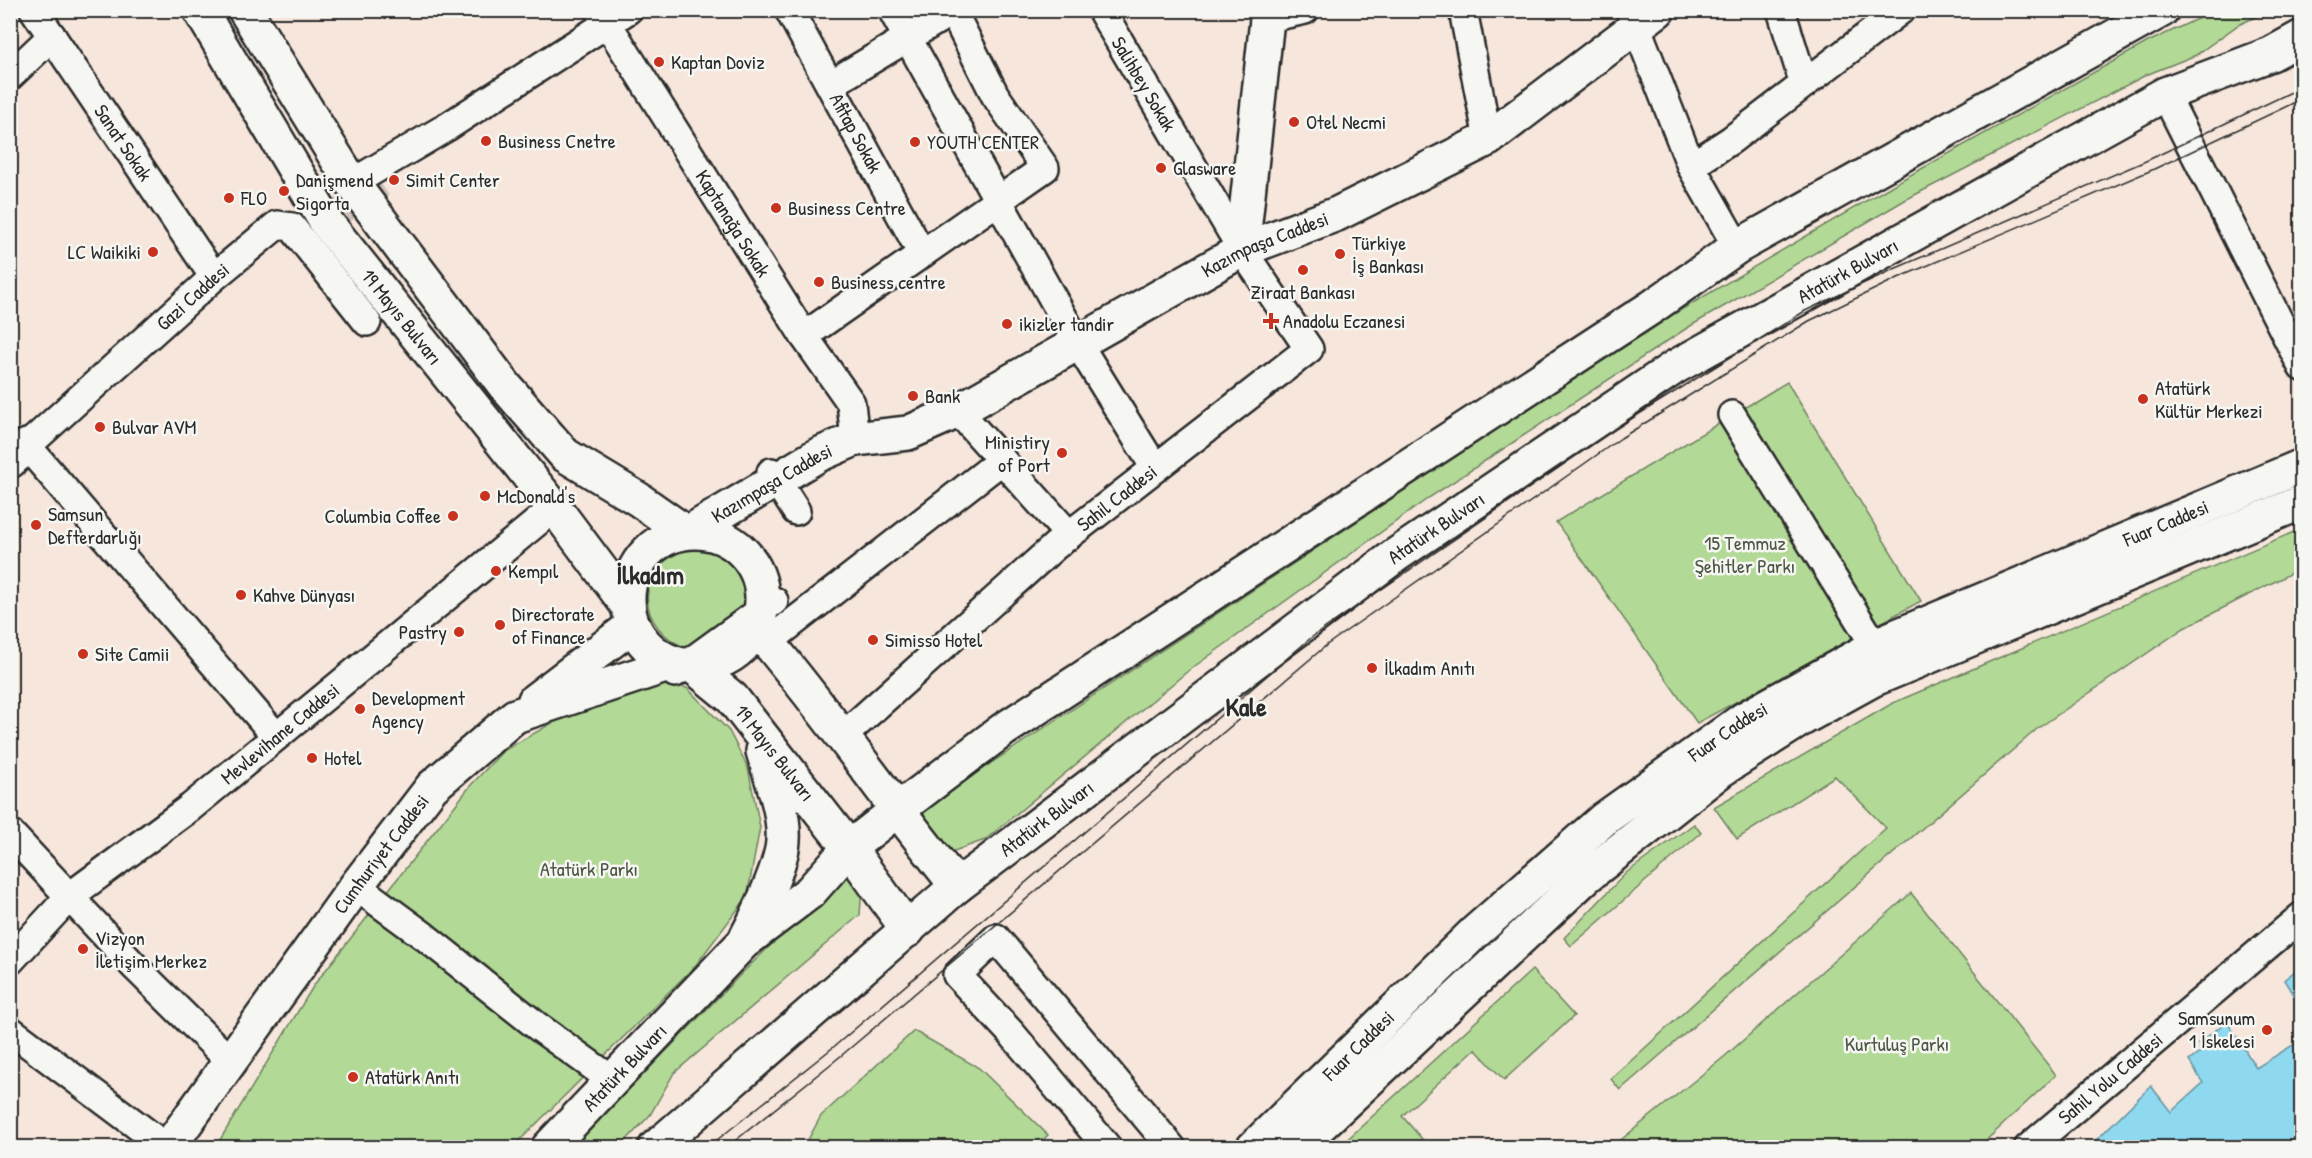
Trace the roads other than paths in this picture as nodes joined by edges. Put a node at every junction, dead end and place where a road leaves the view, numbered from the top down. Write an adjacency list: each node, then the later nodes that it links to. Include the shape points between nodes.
1 (34, 10): 16 (street, Sanat Sokak)
2 (200, 10): 43 (main road, 19 Mayıs Bulvarı, via 326,222)
3 (789, 10): 20 (street, Afitap Sokak)
4 (892, 10): 18 (street)
5 (1101, 10): 28 (street, Salihbey Sokak)
6 (1305, 10): 13 (street)
7 (1463, 10): 23 (street)
8 (1781, 10): 21 (street)
9 (1901, 10): 21 (street)
10 (2162, 10): 27 (main road, Atatürk Bulvarı)
11 (953, 11): 18 (street); 26 (street, via 995,95 1045,168)
12 (256, 14): 25 (main road, 19 Mayıs Bulvarı)
13 (1268, 14): 28 (main road)
14 (611, 15): 25 (street); 32 (street, Kaptanağa Sokak)
15 (1641, 17): 23 (main road, Kazımpaşa Caddesi); 24 (street)
16 (52, 36): 19 (street); 30 (street, Sanat Sokak)
17 (2301, 37): 22 (main road, Atatürk Bulvarı, via 2271,54)
18 (909, 38): 20 (street); 26 (street)
19 (10, 76)
20 (831, 84): 29 (street, Afitap Sokak)
21 (1804, 84): 24 (street)
22 (2165, 94): 34 (street); 58 (main road, Atatürk Bulvarı, via 1676,367 1396,555)
23 (1488, 139): 28 (main road, Kazımpaşa Caddesi, via 1337,214)
24 (1691, 166): 27 (street)
25 (374, 176): 44 (main road, 19 Mayıs Bulvarı, via 505,386 565,455)
26 (998, 200): 29 (street); 33 (street)
27 (1737, 247): 54 (main road, Atatürk Bulvarı, via 1003,730)
28 (1242, 250): 33 (main road, Kazımpaşa Caddesi); 41 (street, Sahil Caddesi, via 1309,349)
29 (922, 254): 32 (street)
30 (214, 277): 31 (street, Gazi Caddesi, via 277,225 292,227); 38 (street, Gazi Caddesi)
31 (367, 322)
32 (804, 336): 37 (street, Kaptanağa Sokak, via 851,403)
33 (1077, 342): 35 (main road, Kazımpaşa Caddesi); 41 (street)
34 (2301, 367)
35 (958, 411): 37 (main road, Kazımpaşa Caddesi, via 908,433); 39 (street)
36 (1732, 415): 48 (street)
37 (855, 439): 44 (main road, Kazımpaşa Caddesi, via 823,474 782,489)
38 (19, 454): 52 (street)
39 (1002, 460): 45 (street); 47 (street)
40 (2301, 466): 48 (main road, Fuar Caddesi)
41 (1155, 468): 45 (street, Sahil Caddesi)
42 (2301, 502): 73 (main road, Fuar Caddesi, via 1872,680 1721,770 1587,876)
43 (554, 508): 46 (main road, 19 Mayıs Bulvarı); 52 (street, Mevlevihane Caddesi)
44 (699, 533): 46 (main road, via 670,536 652,547 638,564 630,584); 47 (main road, via 740,548 754,565 762,585)
45 (1069, 535): 53 (street, Sahil Caddesi)
46 (631, 615): 49 (main road, via 643,641 657,654); 50 (main road)
47 (765, 620): 49 (main road, via 730,657 712,664); 53 (main road)
48 (1875, 646): 72 (main road, Fuar Caddesi, via 1744,719 1604,819 1473,934)
49 (682, 667): 50 (main road, Cumhuriyet Caddesi); 51 (main road, 19 Mayıs Bulvarı, via 732,698)
50 (515, 716): 57 (main road, Cumhuriyet Caddesi, via 432,787)
51 (758, 732): 56 (main road, 19 Mayıs Bulvarı); 62 (main road, via 777,795 783,842 761,908)
52 (275, 735): 59 (street, Mevlevihane Caddesi, via 191,807)
53 (843, 736): 54 (main road)
54 (896, 810): 56 (main road, Atatürk Bulvarı); 58 (main road)
55 (10, 833): 59 (street)
56 (849, 848): 61 (main road, 19 Mayıs Bulvarı); 62 (main road, Atatürk Bulvarı, via 810,892)
57 (356, 886): 65 (main road, Cumhuriyet Caddesi); 66 (street)
58 (957, 886): 61 (main road, Atatürk Bulvarı)
59 (70, 896): 63 (street, Mevlevihane Caddesi); 65 (street)
60 (2301, 916): 74 (street, Sahil Yolu Caddesi)
61 (908, 930): 69 (main road, Atatürk Bulvarı)
62 (744, 942): 66 (main road, Atatürk Bulvarı)
63 (10, 961)
64 (10, 1030): 67 (street)
65 (231, 1062): 67 (main road, Cumhuriyet Caddesi)
66 (612, 1080): 68 (main road, Atatürk Bulvarı)
67 (168, 1148)
68 (548, 1148)
69 (655, 1148)
70 (1108, 1148): 71 (street, via 957,975 996,938)
71 (1172, 1148)
72 (1253, 1148)
73 (1296, 1148)
74 (2028, 1148)

